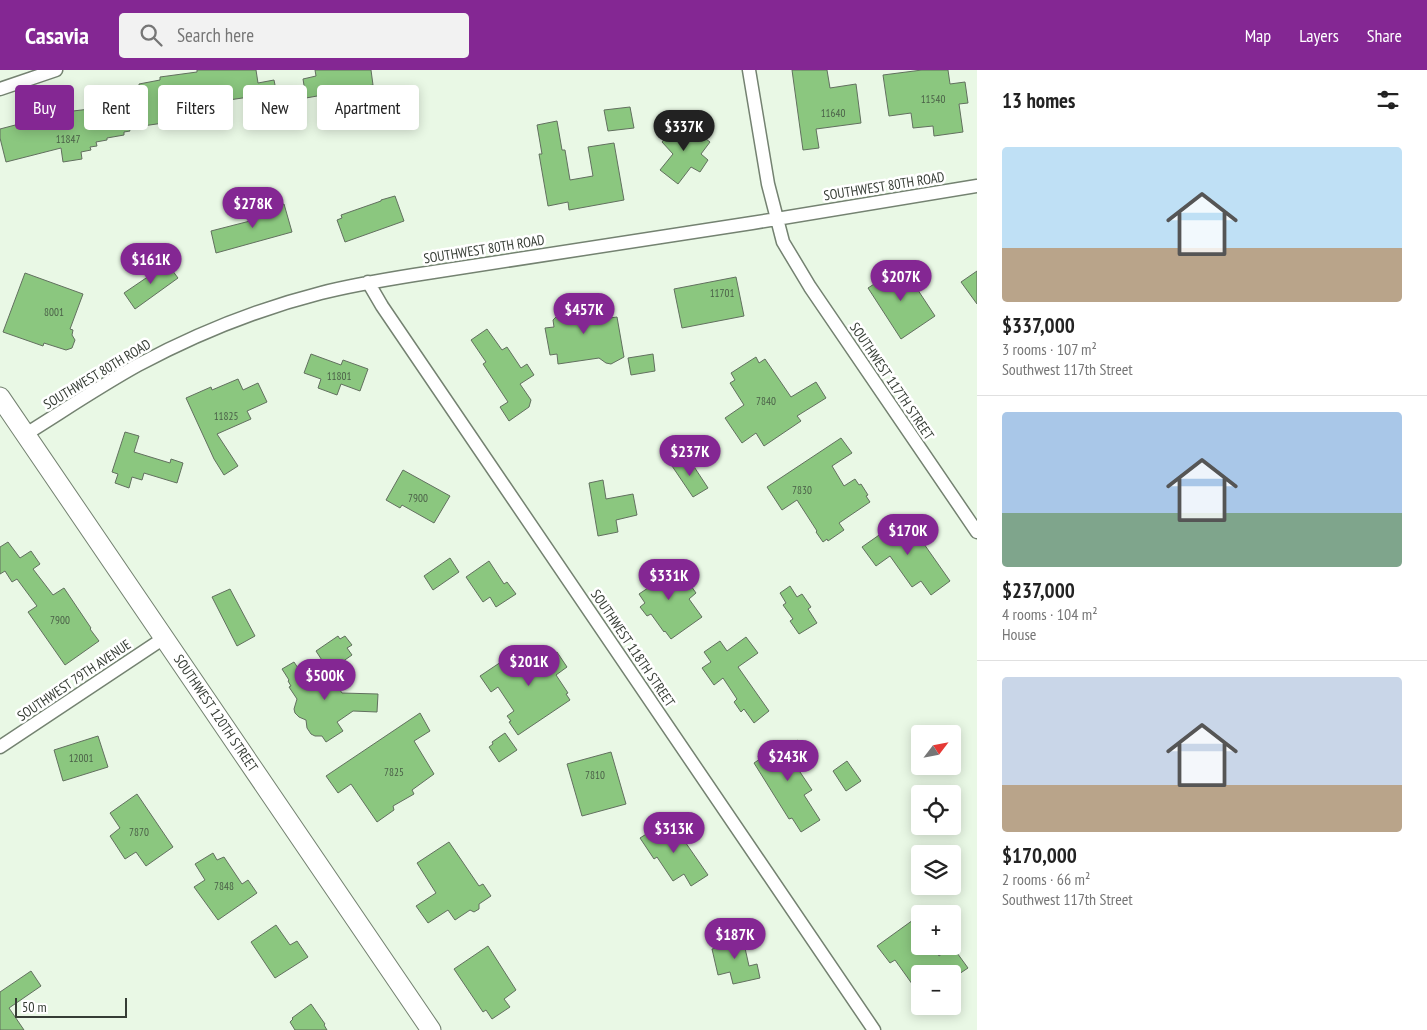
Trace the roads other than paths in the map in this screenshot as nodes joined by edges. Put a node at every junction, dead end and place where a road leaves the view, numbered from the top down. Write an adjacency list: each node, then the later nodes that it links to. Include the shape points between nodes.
1 (56, 70): 3 (street)
2 (749, 70): 5 (street, SOUTHWEST 117TH STREET)
3 (0, 89)
4 (977, 186): 5 (street, SOUTHWEST 80TH ROAD)
5 (776, 219): 6 (street, SOUTHWEST 80TH ROAD); 9 (street, SOUTHWEST 117TH STREET, via 783,242 810,287)
6 (368, 282): 8 (street, SOUTHWEST 80TH ROAD, via 291,301 204,334 138,365); 13 (street, SOUTHWEST 118TH STREET)
7 (0, 397): 8 (street, SOUTHWEST 120TH STREET)
8 (26, 434): 10 (street, SOUTHWEST 120TH STREET)
9 (977, 532)
10 (164, 638): 11 (street, SOUTHWEST 79TH AVENUE); 12 (street, SOUTHWEST 120TH STREET)
11 (0, 747)
12 (431, 1030)
13 (874, 1030)

